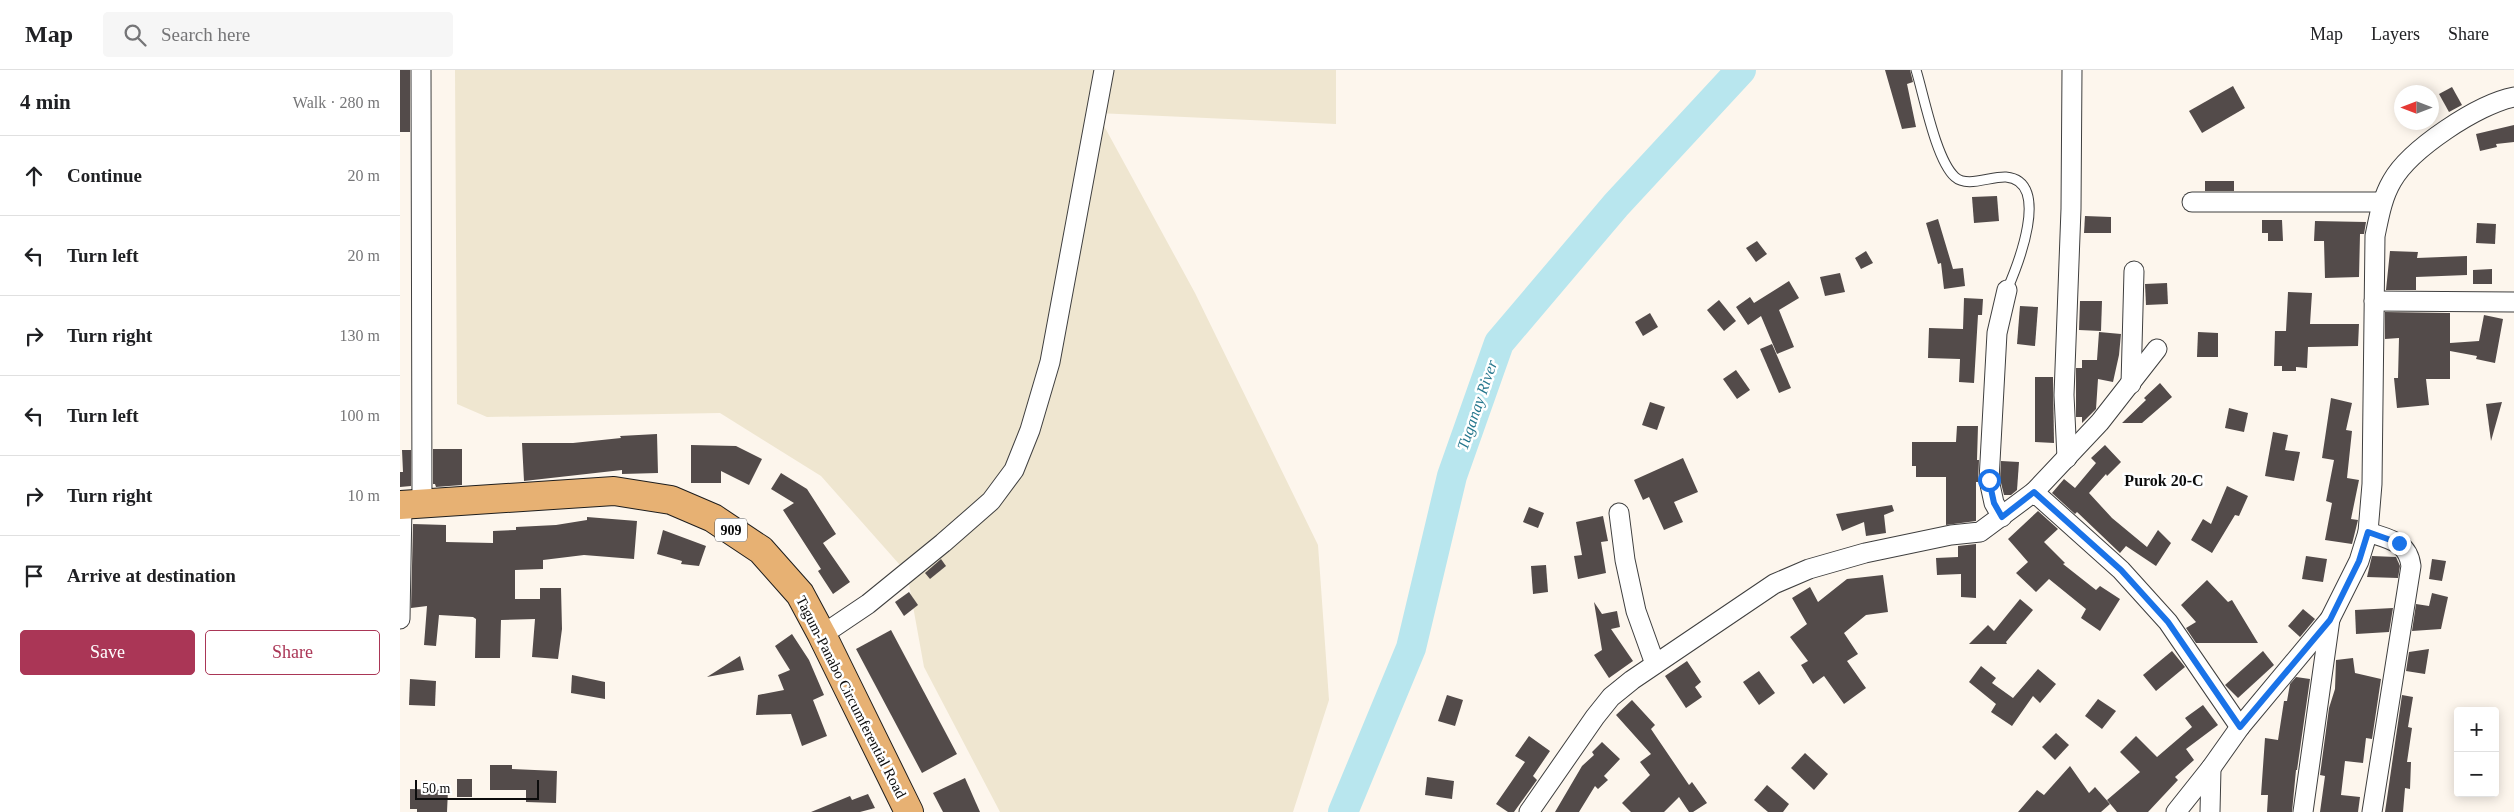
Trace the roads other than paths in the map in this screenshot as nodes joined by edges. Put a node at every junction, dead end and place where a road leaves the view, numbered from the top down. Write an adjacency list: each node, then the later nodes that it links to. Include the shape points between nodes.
1 (421, 70): 16 (street)
2 (1104, 70): 22 (street, via 1050,362 1030,430 1014,470 991,501 943,543 868,604)
3 (1916, 70): 9 (lane, via 1944,165 1956,178 1969,182 2007,177 2020,181 2026,187 2029,211 2026,234)
4 (2072, 70): 14 (street, via 2064,395)
5 (2514, 97): 7 (street, via 2474,112 2425,145 2392,180)
6 (2192, 202): 7 (street)
7 (2382, 202): 10 (street, via 2375,236)
8 (2134, 271): 13 (street)
9 (2007, 290): 18 (street, via 1997,333 1989,480 1994,503)
10 (2374, 300): 11 (street); 19 (street, via 2372,484)
11 (2514, 302)
12 (2157, 348): 13 (street)
13 (2131, 384): 14 (street)
14 (2067, 458): 15 (street)
15 (2034, 492): 18 (street); 24 (street, via 2121,570 2168,622)
16 (408, 504): 20 (street); 22 (main road, Tagum-Panabo Circumferential Road / 909, via 614,491 671,500 713,518 761,550 800,594)
17 (1619, 513): 23 (street, via 1636,611)
18 (2002, 517): 23 (street, via 1980,532 1906,544 1809,569 1774,584)
19 (2368, 532): 21 (street, via 2359,561); 31 (street, via 2399,543 2410,555 2411,566)
20 (400, 619)
21 (2330, 620): 24 (street); 30 (street)
22 (822, 635): 26 (main road, Tagum-Panabo Circumferential Road / 909)
23 (1655, 664): 27 (street, via 1611,697)
24 (2240, 727): 25 (street)
25 (2211, 768): 28 (street); 29 (street)
26 (910, 812)
27 (1529, 812)
28 (2176, 812)
29 (2210, 812)
30 (2303, 812)
31 (2372, 812)

